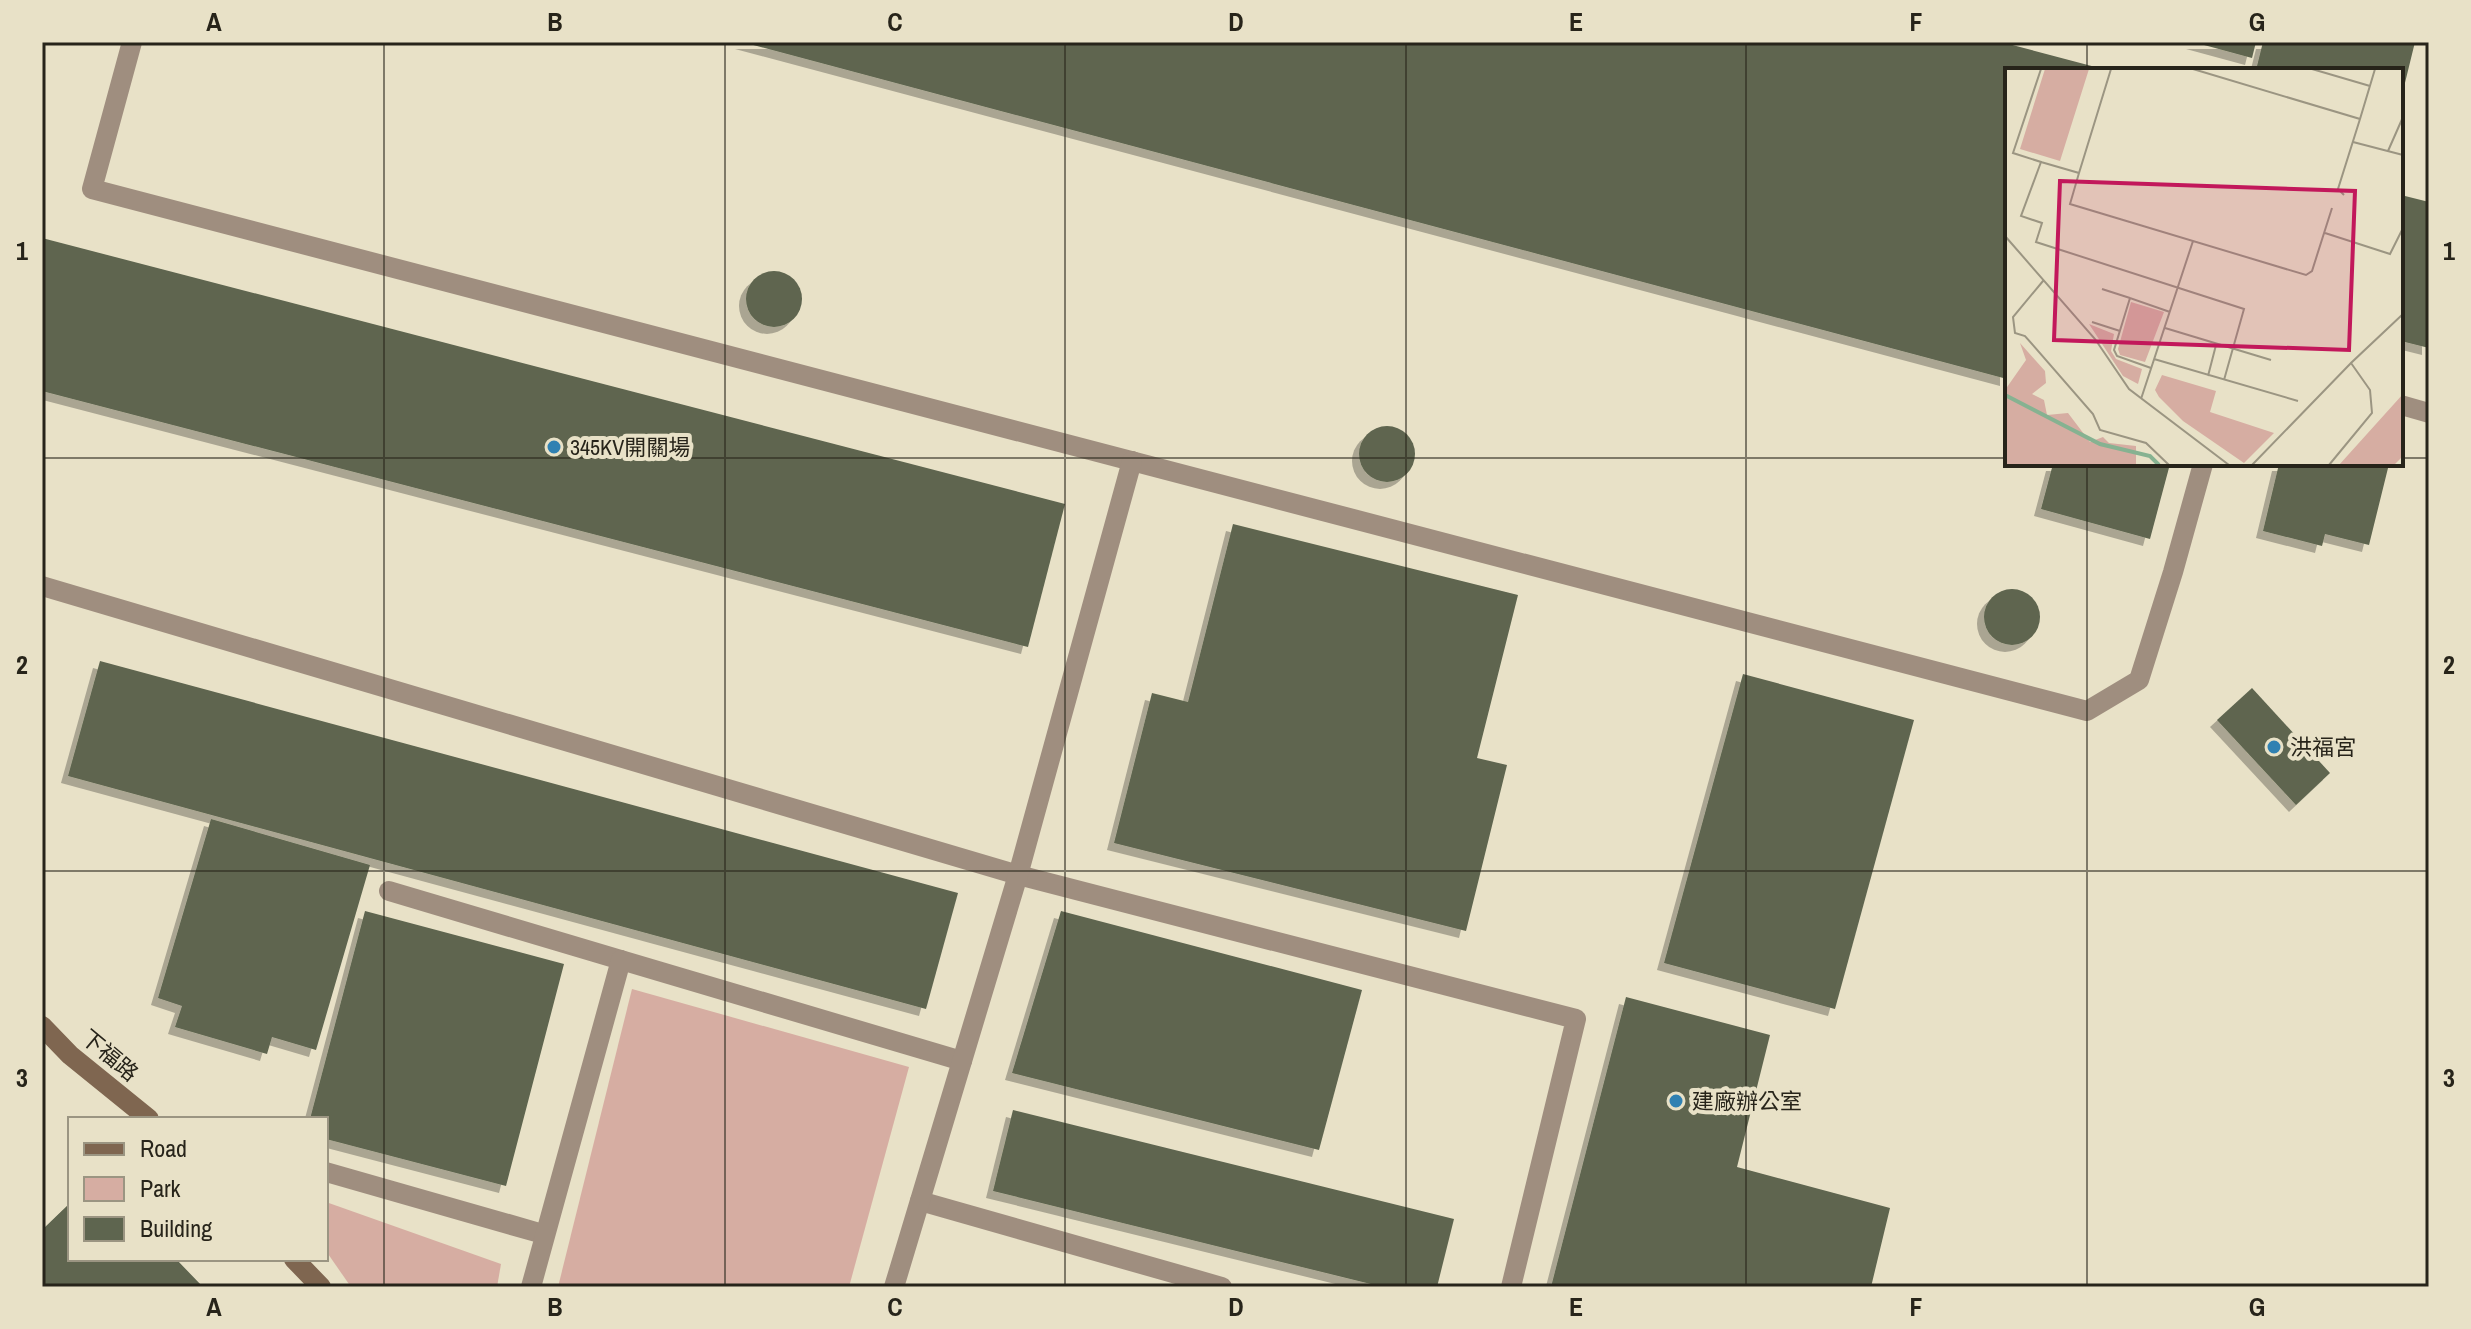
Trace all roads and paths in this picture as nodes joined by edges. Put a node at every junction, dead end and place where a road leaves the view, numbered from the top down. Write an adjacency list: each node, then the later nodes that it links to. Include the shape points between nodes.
1 (132, 42): 4 (lane, via 92,189)
2 (2403, 406): 3 (lane)
3 (2429, 413)
4 (1132, 461): 5 (lane, via 2087,711 2139,680); 7 (lane)
5 (2202, 466)
6 (42, 586): 7 (lane)
7 (1018, 875): 11 (lane); 21 (lane, via 1576,1019)
8 (389, 891): 9 (lane)
9 (621, 960): 11 (lane); 15 (lane)
10 (42, 1026): 12 (main road, 下福路)
11 (962, 1061): 14 (lane)
12 (147, 1117)
13 (328, 1173): 15 (lane)
14 (920, 1201): 19 (lane); 20 (lane)
15 (543, 1234): 18 (lane)
16 (296, 1261): 17 (main road)
17 (321, 1287)
18 (531, 1287)
19 (894, 1287)
20 (1222, 1287)
21 (1511, 1287)

